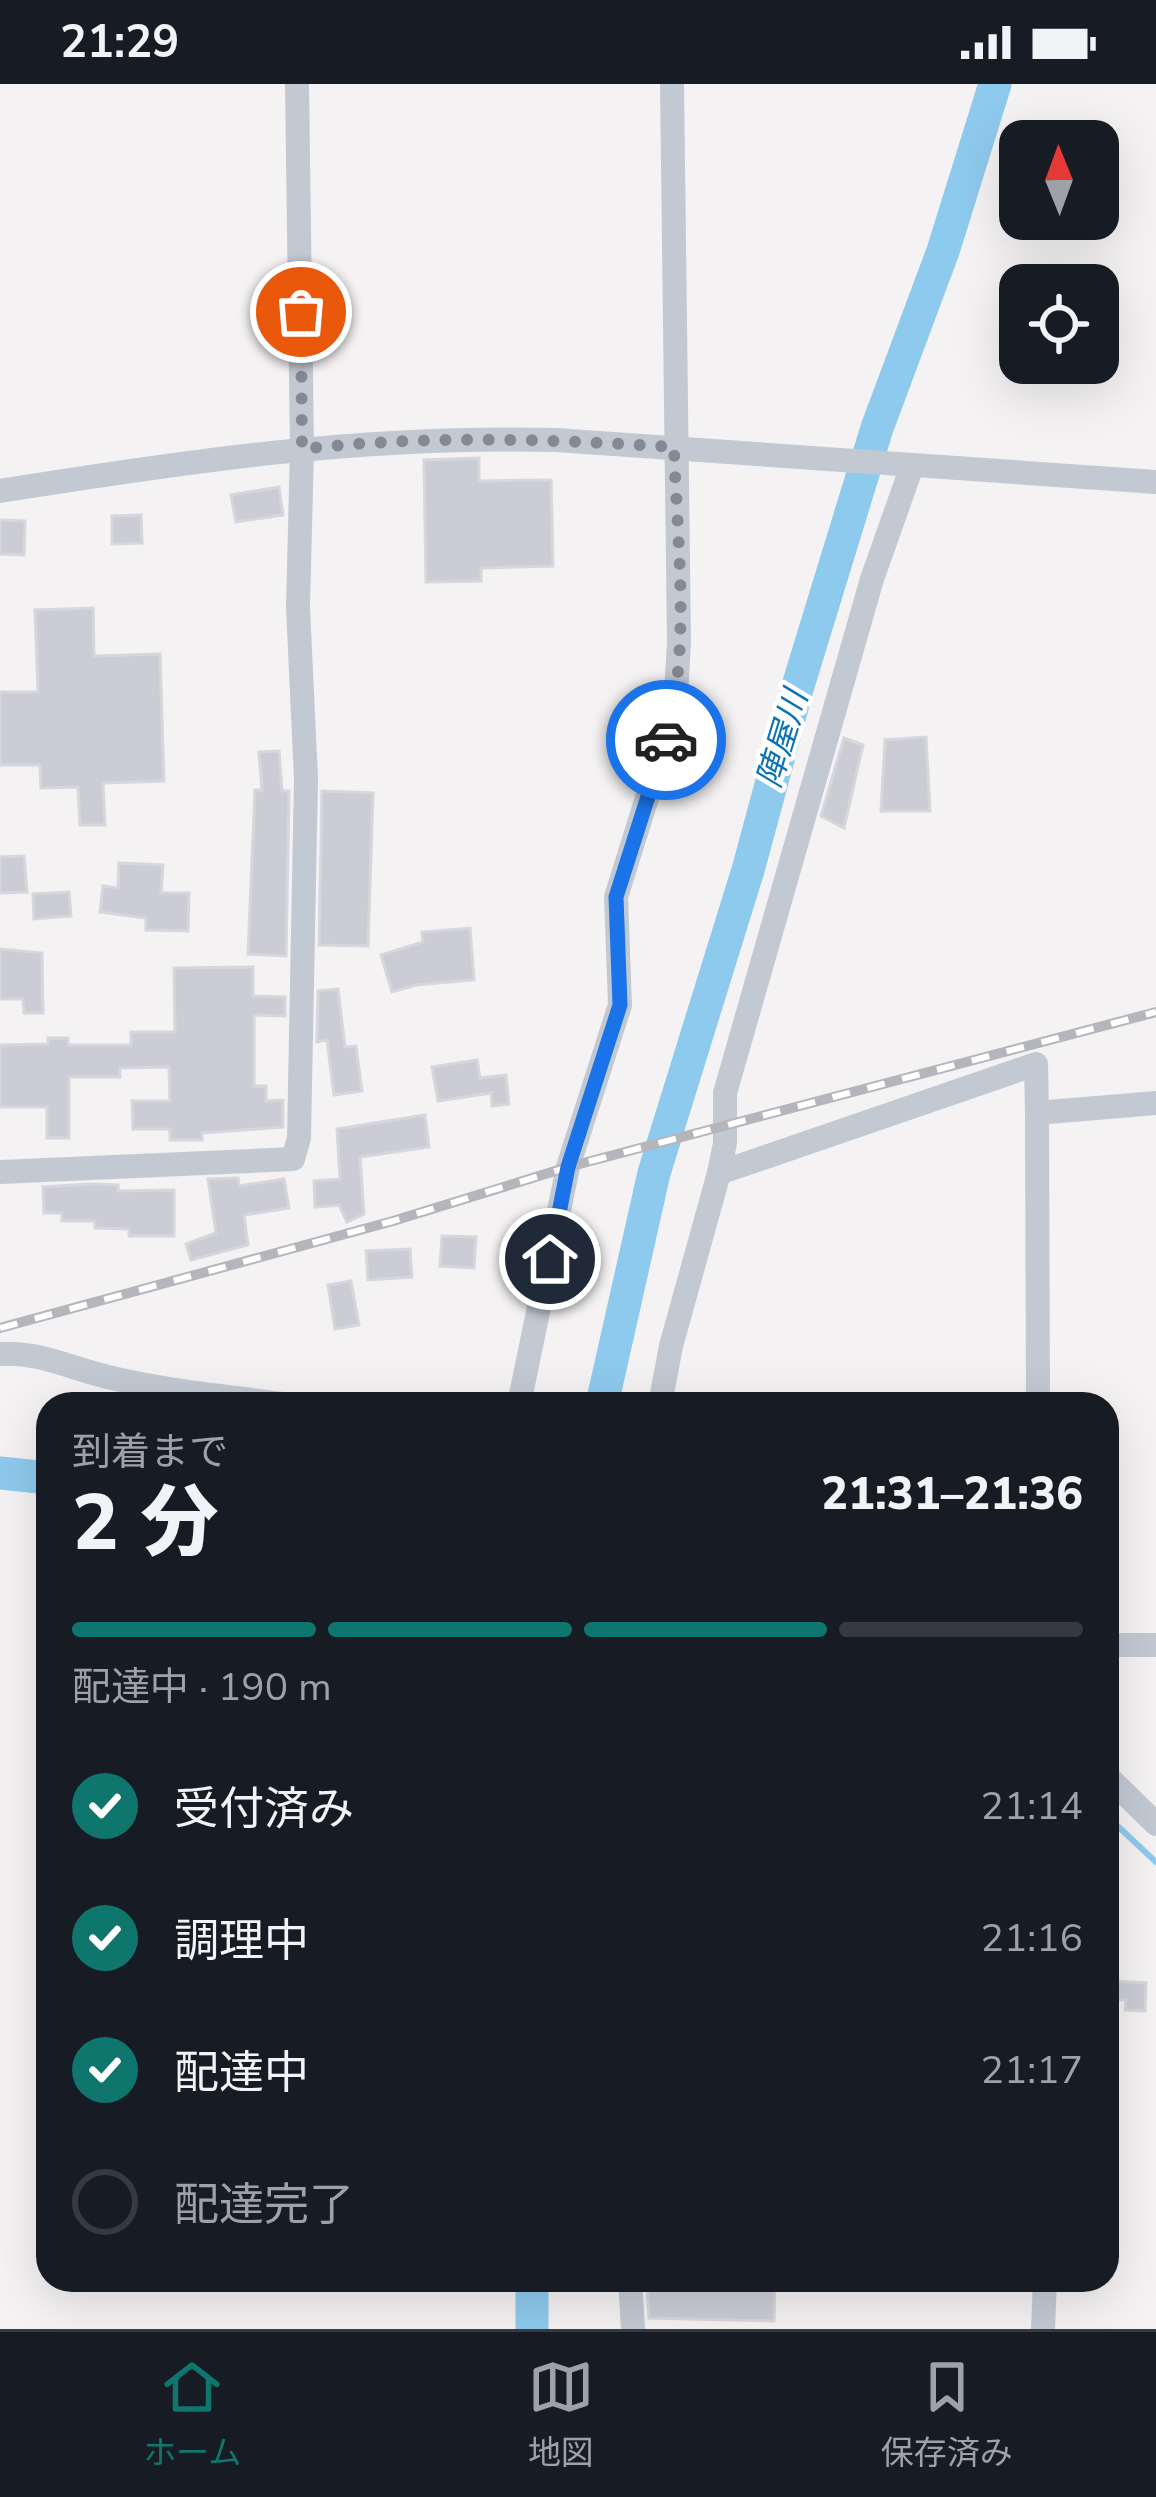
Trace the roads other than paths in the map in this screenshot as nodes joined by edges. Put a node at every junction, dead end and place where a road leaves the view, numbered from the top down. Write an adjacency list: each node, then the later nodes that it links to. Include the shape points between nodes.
1 (297, 84): 4 (street)
2 (672, 84): 3 (street)
3 (674, 447): 4 (street, via 464,437); 5 (street); 14 (street, via 676,695 616,897 620,1005 568,1167)
4 (302, 449): 7 (street); 10 (street, via 306,779 292,1159)
5 (907, 466): 6 (street); 11 (street, via 725,1093)
6 (1156, 482)
7 (0, 491)
8 (1156, 1103): 9 (street)
9 (1037, 1113): 11 (street, via 1036,1064); 16 (street)
10 (0, 1172)
11 (719, 1173): 15 (street)
12 (0, 1354): 13 (street)
13 (201, 1392)
14 (521, 1392)
15 (662, 1392)
16 (1038, 1392)
17 (1119, 1645): 18 (street)
18 (1156, 1645)
19 (1119, 1788): 20 (street)
20 (1156, 1824)
21 (631, 2292): 23 (street)
22 (1045, 2292): 24 (street)
23 (633, 2329)
24 (1043, 2329)

